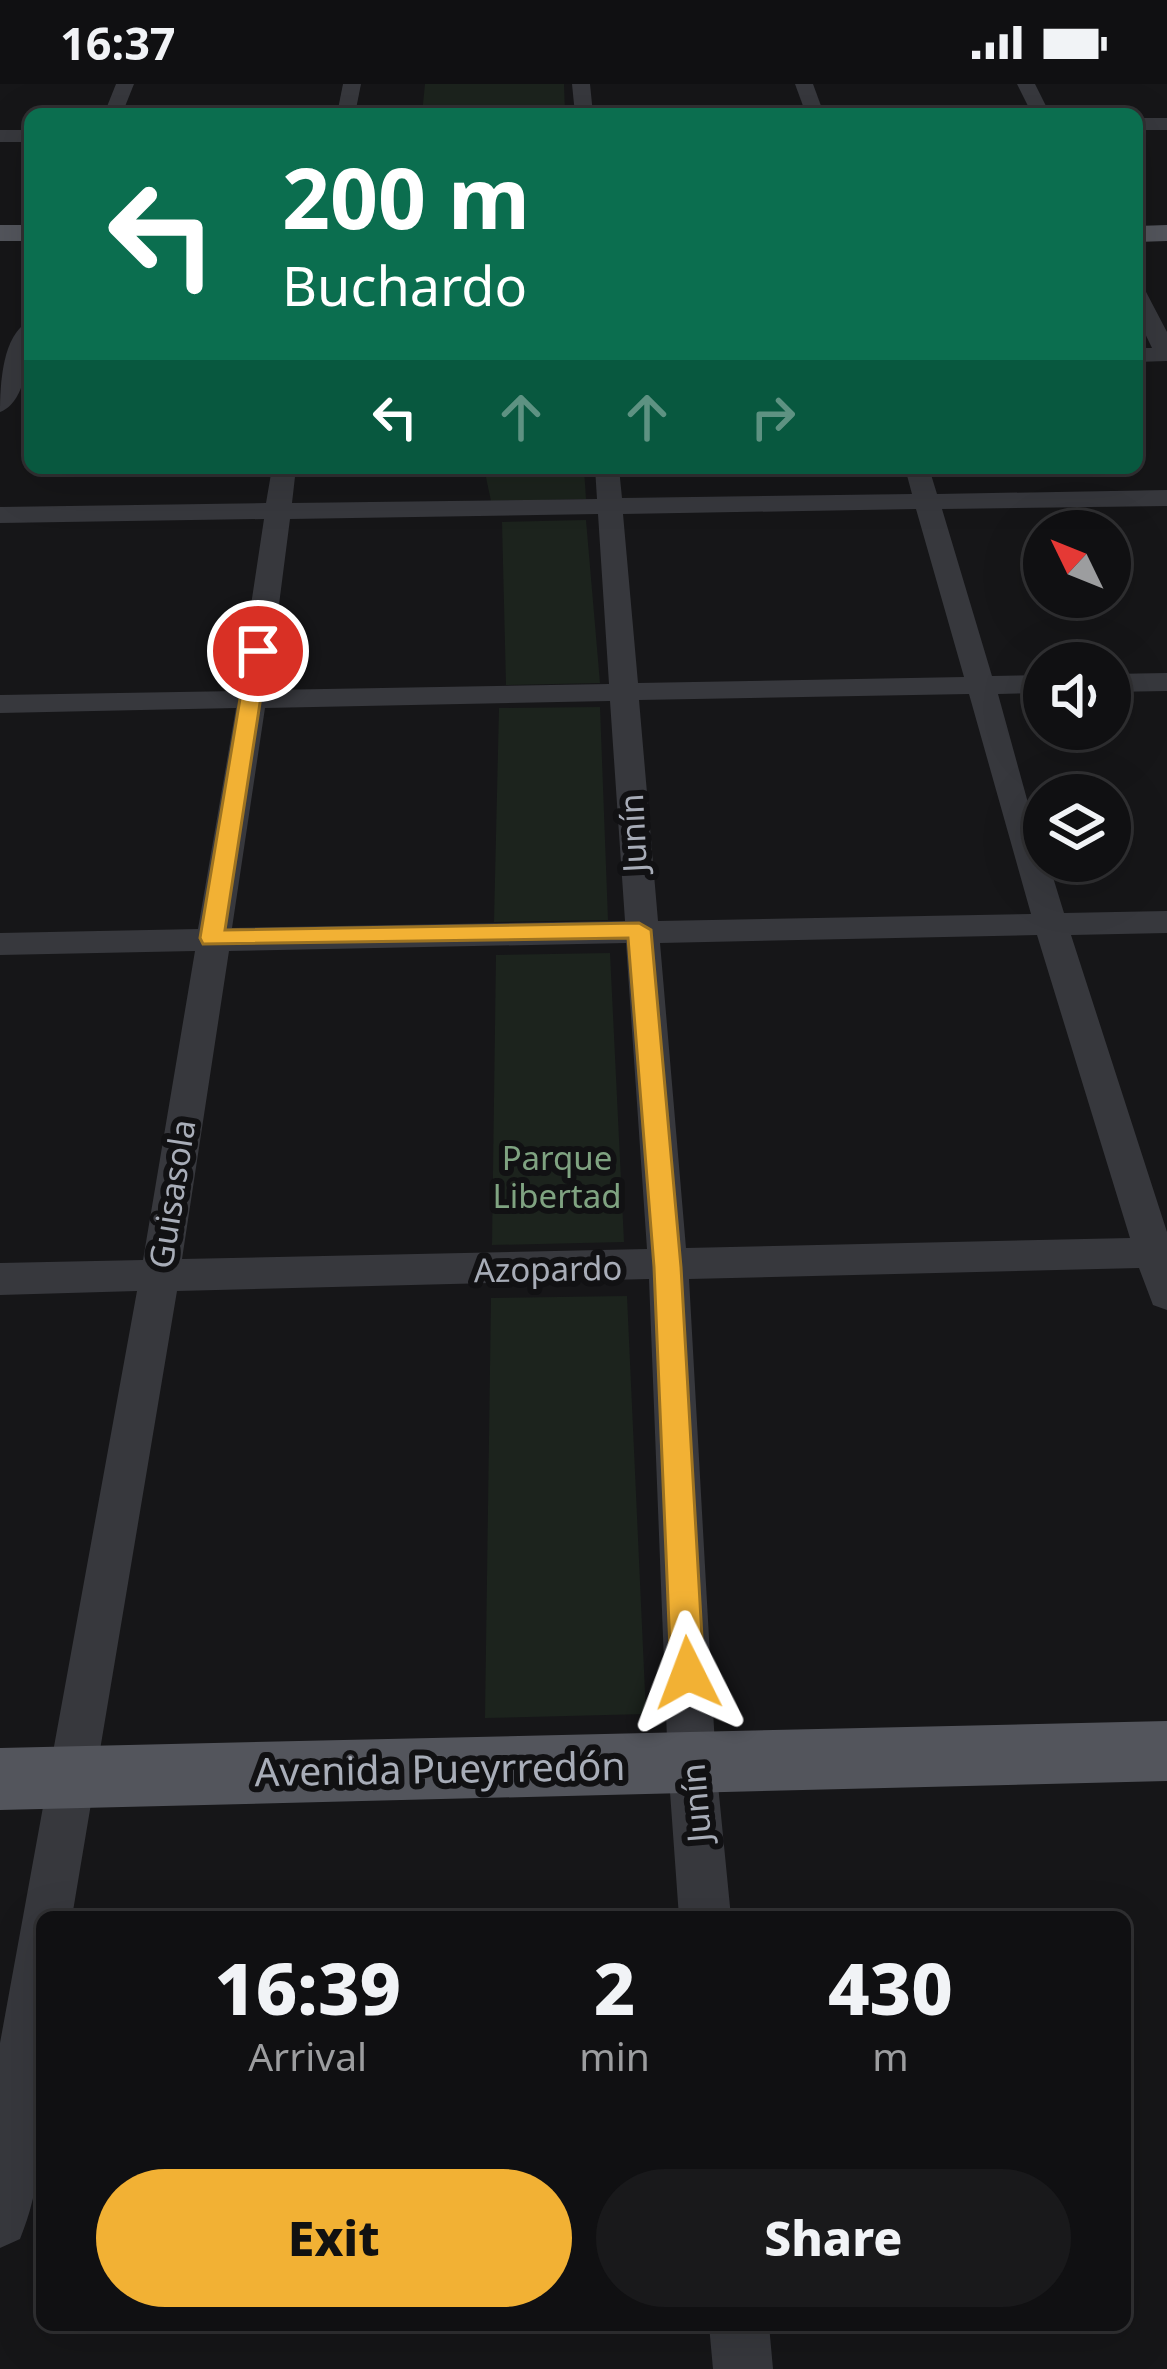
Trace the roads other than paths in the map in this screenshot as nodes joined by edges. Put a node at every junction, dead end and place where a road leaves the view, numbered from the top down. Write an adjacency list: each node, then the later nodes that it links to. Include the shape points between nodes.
1 (1143, 307): 2 (street)
2 (1167, 354)
3 (14, 370): 4 (street)
4 (0, 405)
5 (283, 474): 11 (street, Guisasola)
6 (607, 474): 10 (street, Junín)
7 (919, 474): 9 (street)
8 (1167, 498): 9 (street)
9 (927, 502): 10 (street); 16 (street)
10 (609, 507): 11 (street); 17 (street, Junín)
11 (276, 510): 12 (street); 18 (street, Guisasola)
12 (0, 515)
13 (1167, 682): 14 (street)
14 (1131, 683)
15 (1023, 685): 16 (street)
16 (984, 686): 17 (street); 21 (street)
17 (625, 690): 18 (street); 22 (street, Junín)
18 (252, 698): 19 (street); 23 (street, Guisasola)
19 (0, 704)
20 (1167, 922): 21 (street)
21 (1050, 923): 22 (street); 25 (street)
22 (639, 930): 23 (street); 26 (street, Junín)
23 (212, 938): 24 (street); 27 (street, Guisasola)
24 (0, 944)
25 (1160, 1252): 26 (street, Azopardo); 29 (street)
26 (668, 1267): 27 (street, Azopardo); 31 (street, Junín)
27 (160, 1276): 28 (street, Azopardo); 32 (street, Guisasola)
28 (0, 1279)
29 (1167, 1294)
30 (1167, 1751): 31 (main road, Avenida Pueyrredón)
31 (692, 1764): 32 (main road, Avenida Pueyrredón); 35 (street, Junín)
32 (68, 1777): 33 (main road, Avenida Pueyrredón); 34 (street, Guisasola)
33 (0, 1779)
34 (47, 1911)
35 (704, 1911)
36 (36, 1985): 37 (street)
37 (0, 2219)
38 (740, 2331): 39 (street)
39 (743, 2369)

